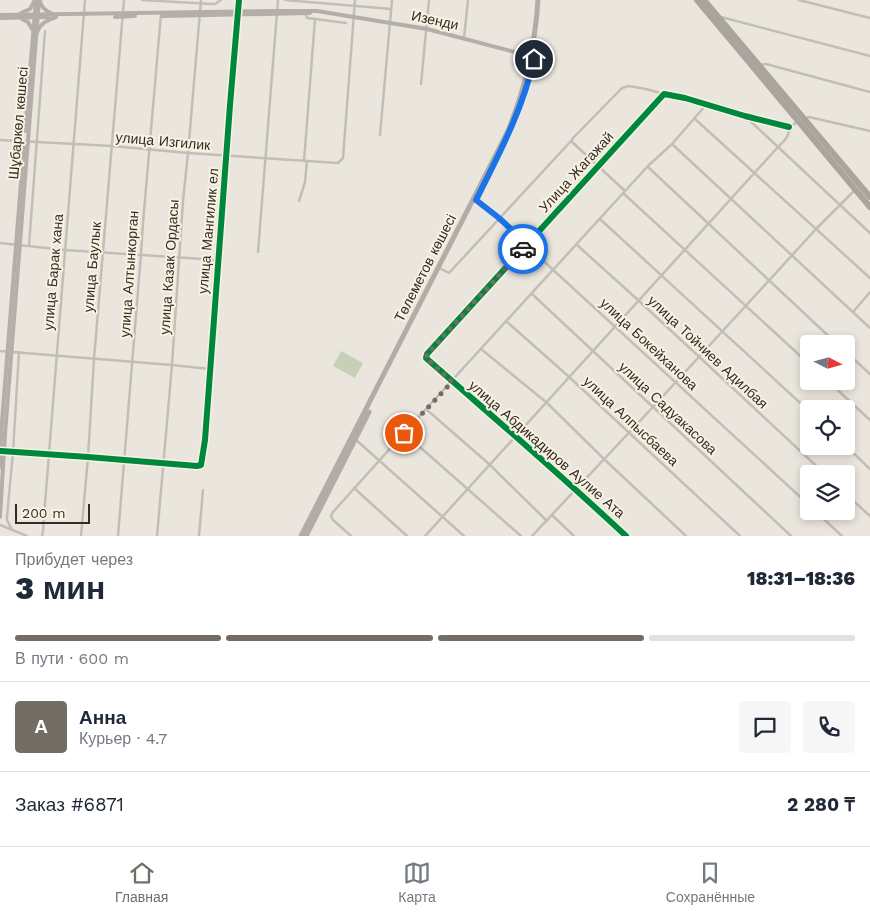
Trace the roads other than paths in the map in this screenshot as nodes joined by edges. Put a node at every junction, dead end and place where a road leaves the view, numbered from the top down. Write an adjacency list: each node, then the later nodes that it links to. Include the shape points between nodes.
1 (37, 0): 28 (street, Шұбаркөл көшесі); 29 (street, via 46,11); 33 (street, via 26,12)
2 (85, 0): 30 (street, улица Барак хана)
3 (124, 0): 27 (street, улица Баулык)
4 (142, 0): 17 (street)
5 (221, 0): 19 (street, via 215,4)
6 (239, 0): 24 (street, улица Мангилик ел)
7 (278, 0): 22 (street)
8 (284, 0): 18 (street)
9 (355, 0): 20 (street, улица Изгилик)
10 (392, 0): 21 (street)
11 (429, 0): 39 (street)
12 (468, 0): 42 (street)
13 (540, 0): 43 (main road, Төлеметов көшесі); 46 (main road, Төлеметов көшесі, via 539,30)
14 (697, 0): 55 (highway)
15 (704, 0): 31 (highway)
16 (799, 0): 35 (street)
17 (162, 1): 19 (street)
18 (315, 1): 20 (street)
19 (201, 2): 26 (street, улица Казак Ордасы)
20 (354, 5): 21 (street); 34 (street, улица Изгилик)
21 (392, 9): 38 (street)
22 (277, 12): 23 (street, Изенди); 24 (street, Изенди); 70 (street)
23 (305, 12): 34 (street, Изенди); 36 (street, via 307,18)
24 (238, 13): 26 (street, Изенди); 69 (street, улица Мангилик ел)
25 (161, 14): 26 (street, Изенди); 27 (street, Изенди); 67 (street, улица Алтынкорган)
26 (200, 14): 68 (street, улица Казак Ордасы)
27 (123, 15): 30 (street, Изенди); 65 (street, улица Баулык)
28 (36, 16): 29 (street, Изенди); 33 (street, Изенди); 41 (street, Шұбаркөл көшесі)
29 (56, 16): 30 (street, Изенди); 41 (street, via 44,22)
30 (84, 16): 63 (street, улица Барак хана)
31 (718, 16): 45 (street); 47 (highway)
32 (0, 17): 33 (street, Изенди)
33 (14, 17): 41 (street, via 26,20)
34 (353, 18): 38 (street, Изенди); 71 (street, улица Изгилик, via 343,158 338,163)
35 (870, 18)
36 (315, 19): 37 (street); 71 (street)
37 (346, 24)
38 (390, 24): 39 (street, Изенди); 58 (street)
39 (427, 30): 42 (street, Изенди); 49 (street)
40 (45, 31): 61 (street)
41 (34, 37): 60 (street, Шұбаркөл көшесі)
42 (464, 39): 44 (street, Изенди)
43 (534, 44): 44 (main road, via 531,51); 46 (main road, Төлеметов көшесі)
44 (521, 54): 46 (street, Изенди); 48 (main road)
45 (870, 56)
46 (533, 57): 48 (main road, Төлеметов көшесі); 79 (main road, Төлеметов көшесі, via 528,85 514,122)
47 (758, 65): 50 (street, via 766,64); 55 (highway)
48 (528, 70): 79 (main road, Төлеметов көшесі, via 509,127)
49 (421, 84)
50 (870, 92)
51 (664, 94): 52 (street); 62 (street, via 629,86 622,88); 72 (street, Улица Жагажай)
52 (706, 105): 53 (street); 54 (street)
53 (745, 116): 56 (street); 66 (street)
54 (695, 118): 64 (street); 74 (street)
55 (801, 120): 56 (street); 57 (street, via 808,117); 75 (highway); 77 (highway)
56 (789, 126): 66 (street, via 787,137)
57 (870, 131)
58 (380, 135)
59 (0, 140): 60 (street, улица Изгилик)
60 (26, 141): 61 (street, улица Изгилик); 90 (street, Шұбаркөл көшесі)
61 (36, 142): 63 (street, улица Изгилик); 92 (street)
62 (571, 142): 72 (street); 83 (street)
63 (74, 144): 65 (street, улица Изгилик); 94 (street, улица Барак хана)
64 (672, 144): 73 (street); 78 (street)
65 (112, 146): 67 (street, улица Изгилик); 95 (street, улица Баулык)
66 (778, 147): 74 (street); 81 (street)
67 (149, 150): 68 (street, улица Изгилик); 97 (street, улица Алтынкорган)
68 (188, 153): 69 (street, улица Изгилик); 99 (street, улица Казак Ордасы)
69 (227, 156): 70 (street, улица Изгилик); 100 (street, улица Мангилик ел)
70 (265, 159): 71 (street, улица Изгилик); 96 (street)
71 (306, 161): 80 (street, via 305,182)
72 (598, 166): 76 (street); 89 (street, Улица Жагажай)
73 (648, 166): 76 (street); 85 (street)
74 (755, 173): 78 (street); 86 (street)
75 (856, 190): 81 (street); 82 (highway)
76 (624, 192): 84 (street); 93 (street)
77 (870, 197)
78 (731, 198): 85 (street); 98 (street)
79 (475, 199): 83 (street, улица Бокейханова); 101 (main road, Төлеметов көшесі); 142 (main road, Төлеметов көшесі)
80 (299, 201)
81 (840, 204): 86 (street); 87 (street)
82 (870, 207)
83 (499, 218): 89 (street, улица Бокейханова); 101 (street, via 449,273)
84 (600, 218): 91 (street); 103 (street)
85 (708, 223): 93 (street); 105 (street)
86 (816, 228): 98 (street); 104 (street)
87 (870, 233)
88 (0, 244): 90 (street)
89 (527, 244): 102 (street, улица Бокейханова); 131 (street, Улица Жагажай, via 427,354 426,358)
90 (18, 245): 92 (street); 119 (street, Шұбаркөл көшесі)
91 (576, 245): 102 (street); 108 (street, улица Тойчиев Адилбая)
92 (29, 246): 94 (street)
93 (685, 249): 103 (street); 109 (street)
94 (65, 250): 95 (street); 121 (street, улица Барак хана)
95 (103, 251): 97 (street); 124 (street, улица Баулык)
96 (258, 252)
97 (141, 254): 99 (street); 126 (street, улица Алтынкорган)
98 (793, 255): 105 (street); 110 (street)
99 (179, 258): 100 (street); 127 (street, улица Казак Ордасы)
100 (218, 260): 128 (street, улица Мангилик ел)
101 (441, 269): 142 (main road, Төлеметов көшесі)
102 (554, 270): 107 (street); 112 (street, улица Бокейханова)
103 (661, 275): 108 (street); 114 (street)
104 (870, 278)
105 (769, 280): 109 (street); 115 (street)
106 (870, 292): 110 (street)
107 (532, 294): 111 (street); 117 (street, улица Садуакасова)
108 (638, 300): 112 (street); 123 (street, улица Тойчиев Адилбая)
109 (746, 306): 114 (street); 122 (street)
110 (853, 312): 113 (street)
111 (506, 321): 116 (street); 130 (street, улица Алпысбаева)
112 (614, 326): 117 (street); 132 (street, улица Бокейханова)
113 (870, 328)
114 (723, 331): 123 (street); 135 (street)
115 (827, 335)
116 (481, 349): 131 (street); 134 (street)
117 (592, 350): 130 (street); 136 (street, улица Садуакасова)
118 (0, 351): 119 (street)
119 (10, 351): 120 (street); 143 (street, Шұбаркөл көшесі)
120 (19, 352): 121 (street); 144 (street)
121 (56, 355): 124 (street); 145 (street, улица Барак хана)
122 (800, 356)
123 (699, 357): 132 (street); 153 (street, улица Тойчиев Адилбая)
124 (94, 359): 126 (street); 147 (street, улица Баулык)
125 (855, 360): 129 (street)
126 (132, 362): 127 (street); 150 (street, улица Алтынкорган)
127 (172, 365): 128 (street); 151 (street, улица Казак Ордасы)
128 (210, 369): 151 (street, улица Мангилик ел, via 202,465)
129 (870, 374)
130 (569, 377): 134 (street); 140 (street, улица Алпысбаева)
131 (452, 382): 137 (street); 141 (street, улица Абдикадиров Аулие Ата)
132 (676, 382): 136 (street); 160 (street, улица Бокейханова)
133 (838, 390): 138 (street)
134 (546, 402): 141 (street); 149 (street)
135 (800, 403)
136 (653, 407): 140 (street); 187 (street, улица Садуакасова)
137 (426, 409): 139 (street); 152 (street)
138 (870, 420)
139 (404, 433): 148 (street); 157 (street)
140 (628, 433): 149 (street); 186 (street, улица Алпысбаева)
141 (514, 437): 152 (street); 158 (street, улица Абдикадиров Аулие Ата)
142 (354, 438): 148 (street); 170 (main road, Төлеметов көшесі)
143 (2, 451): 144 (street); 154 (street, Шұбаркөл көшесі); 164 (street, Шұбаркөл көшесі)
144 (13, 452): 145 (street); 169 (street, via 7,517)
145 (49, 454): 147 (street); 172 (street, улица Барак хана)
146 (855, 455): 155 (street)
147 (88, 457): 150 (street); 173 (street, улица Баулык)
148 (379, 459): 156 (street); 165 (street)
149 (604, 459): 158 (street); 185 (street)
150 (124, 460): 151 (street); 174 (street, улица Алтынкорган)
151 (163, 463): 175 (street, улица Казак Ордасы)
152 (489, 464): 157 (street); 167 (street)
153 (815, 465)
154 (0, 467)
155 (870, 469)
156 (354, 488): 177 (street, via 331,516); 178 (street)
157 (468, 488): 165 (street); 181 (street)
158 (577, 489): 162 (street); 184 (street, улица Абдикадиров Аулие Ата)
159 (203, 490): 176 (street)
160 (800, 497)
161 (855, 502): 163 (street)
162 (552, 516): 167 (street); 183 (street)
163 (870, 516)
164 (0, 517)
165 (443, 517): 179 (street); 180 (street)
166 (825, 520): 188 (street)
167 (547, 521): 182 (street)
168 (0, 526): 169 (street)
169 (12, 530): 171 (street)
170 (303, 535)
171 (27, 536)
172 (42, 536)
173 (81, 536)
174 (118, 536)
175 (157, 536)
176 (199, 536)
177 (351, 536)
178 (407, 536)
179 (425, 536)
180 (464, 536)
181 (521, 536)
182 (532, 536)
183 (574, 536)
184 (626, 536)
185 (686, 536)
186 (740, 536)
187 (791, 536)
188 (842, 536)

